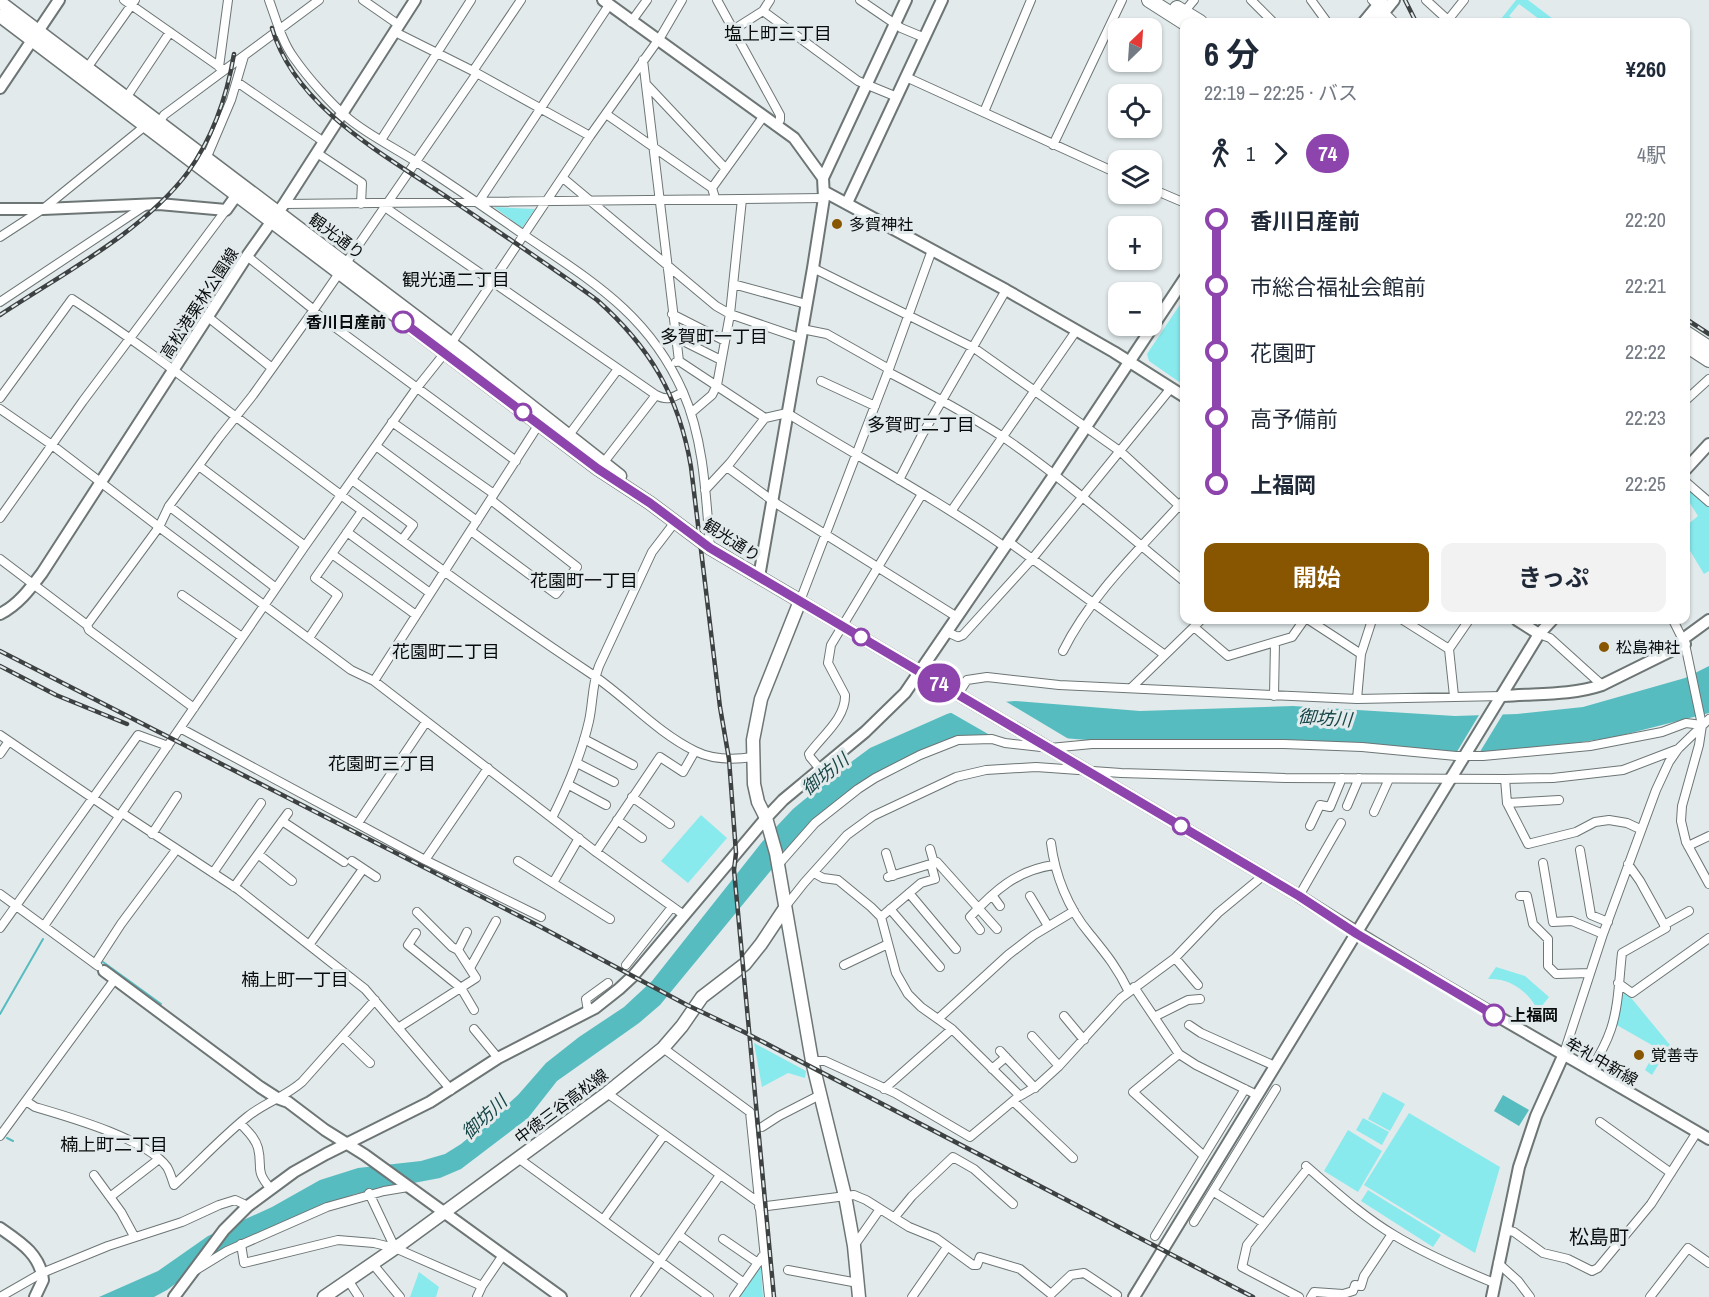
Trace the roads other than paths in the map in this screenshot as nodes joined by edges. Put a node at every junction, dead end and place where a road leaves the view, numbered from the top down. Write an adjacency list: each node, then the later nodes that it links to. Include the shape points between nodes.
1 (59, 0): 46 (street)
2 (124, 0): 29 (street)
3 (228, 0): 53 (street)
4 (269, 0): 43 (street)
5 (319, 0): 43 (street)
6 (363, 0): 42 (street)
7 (415, 0): 42 (street, 高松港栗林公園線)
8 (471, 0): 49 (street)
9 (521, 0): 54 (street)
10 (647, 0): 40 (street)
11 (682, 0): 48 (street)
12 (717, 0): 44 (street)
13 (770, 0): 31 (street)
14 (860, 0): 41 (street)
15 (906, 0): 41 (street)
16 (942, 0): 47 (street)
17 (1031, 0): 64 (street)
18 (1122, 0): 73 (street)
19 (1149, 0): 33 (highway)
20 (1166, 0): 33 (highway)
21 (1194, 0): 33 (street)
22 (1251, 0): 34 (street)
23 (1311, 0): 35 (street)
24 (1394, 0): 30 (street)
25 (1426, 0): 38 (street)
26 (1464, 0): 39 (street)
27 (0, 2): 46 (main road, 観光通り)
28 (606, 2): 40 (street); 62 (street)
29 (133, 3): 45 (street); 52 (street)
30 (1379, 5): 36 (street); 37 (street)
31 (763, 11): 44 (street); 59 (street)
32 (0, 16): 46 (main road, 観光通り)
33 (1184, 18)
34 (1269, 18)
35 (1324, 18)
36 (1368, 18)
37 (1390, 18)
38 (1445, 18)
39 (1452, 18)
40 (631, 22): 48 (street)
41 (896, 24): 47 (street); 59 (street)
42 (397, 28): 49 (street); 63 (street, 高松港栗林公園線)
43 (281, 30): 50 (street); 63 (street, via 292,56)
44 (733, 30): 69 (street, via 780,115)
45 (170, 32): 53 (street); 61 (street)
46 (35, 36): 52 (main road, 観光通り); 57 (street); 68 (main road, 観光通り)
47 (925, 38): 55 (street)
48 (658, 40): 51 (street); 66 (street)
49 (437, 52): 54 (street); 71 (street)
50 (244, 56): 53 (street); 56 (street)
51 (643, 60): 58 (street); 65 (street)
52 (87, 68): 61 (main road, 観光通り)
53 (221, 68): 67 (street)
54 (475, 72): 62 (street); 77 (street)
55 (906, 77): 60 (street); 64 (street)
56 (237, 82): 72 (street); 76 (street)
57 (1, 84)
58 (645, 84): 74 (street); 78 (street)
59 (868, 85): 60 (street); 81 (street)
60 (897, 97): 94 (street)
61 (126, 98): 67 (main road, 観光通り)
62 (540, 110): 70 (street); 92 (street)
63 (342, 112): 71 (street); 72 (street, 高松港栗林公園線)
64 (984, 112): 73 (street)
65 (606, 114): 70 (street); 74 (street)
66 (763, 117): 69 (street); 78 (street)
67 (159, 123): 76 (main road, 観光通り)
68 (146, 126): 84 (main road, 観光通り); 98 (street)
69 (776, 126): 81 (street, via 794,138)
70 (590, 136): 80 (street)
71 (381, 140): 77 (street)
72 (324, 142): 75 (street, 高松港栗林公園線)
73 (1053, 146): 79 (street)
74 (653, 148): 82 (street); 88 (street)
75 (317, 153): 96 (street, via 362,183); 100 (street, 高松港栗林公園線)
76 (206, 159): 100 (main road, 観光通り)
77 (416, 162): 92 (street); 93 (street)
78 (725, 168): 82 (street)
79 (1108, 169)
80 (563, 178): 87 (street); 90 (street)
81 (823, 178): 85 (street)
82 (712, 188): 86 (street)
83 (1162, 193): 91 (street)
84 (236, 195): 99 (street); 100 (main road, 観光通り)
85 (824, 195): 89 (street); 94 (street); 107 (street)
86 (715, 198): 88 (street); 89 (street)
87 (590, 199): 88 (street); 90 (street); 105 (street)
88 (660, 199): 105 (street)
89 (742, 199): 109 (street)
90 (548, 201): 92 (street); 101 (street)
91 (1180, 201)
92 (478, 202): 93 (street); 101 (street)
93 (387, 203): 96 (street); 106 (street); 108 (street, via 388,210)
94 (847, 203): 103 (street)
95 (147, 204): 98 (street); 99 (street); 112 (street)
96 (361, 204): 100 (street)
97 (0, 208): 98 (street)
98 (44, 209): 102 (street)
99 (226, 210): 122 (street)
100 (278, 213): 104 (street, 高松港栗林公園線); 106 (main road, 観光通り)
101 (525, 235): 108 (street); 133 (street, via 612,296 650,336)
102 (0, 237)
103 (932, 250): 111 (street); 117 (street)
104 (247, 256): 114 (street); 118 (street, 高松港栗林公園線)
105 (668, 265): 115 (street); 116 (street)
106 (342, 268): 114 (street); 128 (main road, 観光通り)
107 (813, 268): 113 (street); 117 (street)
108 (493, 282): 128 (street); 135 (street)
109 (733, 284): 113 (street); 116 (street)
110 (1180, 286): 132 (street)
111 (1006, 290): 119 (street); 125 (street)
112 (1, 299)
113 (806, 304): 120 (street)
114 (314, 310): 134 (street); 142 (street)
115 (672, 314): 123 (street); 124 (street)
116 (730, 314): 120 (street); 124 (street)
117 (908, 314): 125 (street); 137 (street)
118 (208, 317): 134 (street); 136 (street, 高松港栗林公園線)
119 (1076, 331): 132 (street); 144 (street)
120 (801, 334): 137 (street, via 828,334); 153 (street)
121 (1690, 336): 127 (highway)
122 (131, 337): 136 (street); 148 (street, via 72,299); 162 (street)
123 (675, 337): 129 (street); 131 (street)
124 (725, 341): 129 (street)
125 (974, 348): 144 (street); 149 (street)
126 (1690, 348): 130 (highway)
127 (1709, 348)
128 (448, 349): 142 (street); 157 (main road, 観光通り); 159 (main road, 観光通り)
129 (722, 360): 140 (street)
130 (1709, 360)
131 (679, 361): 133 (street); 140 (street)
132 (1129, 362): 141 (street); 158 (street)
133 (669, 366): 143 (street)
134 (272, 368): 154 (street)
135 (618, 369): 145 (street); 159 (street)
136 (174, 370): 154 (street); 174 (street, 高松港栗林公園線)
137 (889, 370): 149 (street); 150 (street)
138 (1709, 379): 147 (street)
139 (822, 381): 150 (street)
140 (717, 385): 152 (street, via 712,395); 155 (street)
141 (1172, 388): 146 (street); 164 (street)
142 (416, 389): 156 (street); 166 (street)
143 (682, 392): 145 (street, via 668,399); 152 (street)
144 (1036, 392): 158 (street); 160 (street)
145 (656, 394): 167 (street)
146 (1180, 394)
147 (1690, 396)
148 (0, 398)
149 (943, 400): 160 (street); 173 (street)
150 (874, 406): 165 (street)
151 (1, 413): 162 (street)
152 (691, 413): 176 (street)
153 (787, 413): 155 (street); 165 (street); 181 (street)
154 (236, 416): 169 (street); 178 (street)
155 (765, 418): 170 (street)
156 (392, 422): 163 (street); 179 (street)
157 (539, 424): 166 (street); 184 (main road, 観光通り)
158 (1086, 426): 164 (street); 171 (street)
159 (568, 435): 167 (main road, 観光通り)
160 (1002, 437): 171 (street); 187 (street)
161 (1709, 444): 168 (street)
162 (52, 445): 174 (street); 189 (street)
163 (376, 446): 172 (street); 190 (street)
164 (1121, 452): 180 (street); 182 (street)
165 (855, 455): 173 (street); 195 (street)
166 (516, 461): 179 (street)
167 (604, 462): 184 (main road, 観光通り)
168 (1690, 465)
169 (198, 466): 185 (street); 198 (street)
170 (727, 467): 176 (street); 181 (street)
171 (1054, 475): 180 (street); 197 (street)
172 (352, 480): 178 (street); 196 (street, via 413,525)
173 (899, 480): 177 (street)
174 (101, 483): 192 (street); 208 (street, 高松港栗林公園線)
175 (1690, 485): 183 (street)
176 (705, 490): 200 (street)
177 (922, 494): 187 (street); 204 (street)
178 (341, 495): 188 (street); 198 (street)
179 (493, 497): 190 (street); 193 (street, via 577,567 556,594)
180 (1082, 497): 199 (street); 203 (street)
181 (771, 500): 195 (street); 206 (street)
182 (1180, 502)
183 (1709, 502)
184 (650, 503): 191 (main road, 観光通り)
185 (169, 506): 192 (street); 209 (street)
186 (1180, 508): 199 (street)
187 (952, 510): 197 (street)
188 (362, 511): 194 (street); 196 (street)
189 (0, 518)
190 (477, 520): 193 (street)
191 (675, 522): 200 (main road, 観光通り); 242 (street, via 652,552)
192 (159, 527): 214 (street); 228 (street)
193 (471, 531): 205 (street)
194 (347, 532): 201 (street); 210 (street)
195 (826, 535): 204 (street); 212 (street)
196 (402, 540): 205 (street)
197 (1007, 545): 203 (street); 217 (street)
198 (305, 546): 209 (street)
199 (1142, 547): 207 (street); 213 (street)
200 (710, 548): 206 (main road, 観光通り)
201 (332, 554): 216 (street); 234 (street, via 315,578 338,595)
202 (0, 559): 208 (street)
203 (1032, 559): 213 (street); 231 (street, via 963,635)
204 (878, 566): 217 (street); 229 (street)
205 (443, 572): 210 (street); 242 (street)
206 (759, 577): 212 (main road, 観光通り)
207 (1180, 578)
208 (33, 585): 215 (street, 高松港栗林公園線); 228 (street)
209 (276, 588): 214 (street)
210 (430, 593): 216 (street)
211 (182, 595): 233 (street)
212 (800, 601): 229 (street, 牟礼中新線); 264 (main road, via 761,699)
213 (1092, 602): 238 (street); 240 (street)
214 (264, 606): 233 (street); 234 (street)
215 (0, 614)
216 (416, 615): 243 (street)
217 (957, 617): 231 (street)
218 (1709, 620): 235 (street)
219 (1197, 624): 230 (street)
220 (1301, 624): 236 (street, via 1292,637)
221 (1315, 624): 239 (street)
222 (1371, 624): 239 (street)
223 (1409, 624): 237 (street)
224 (1466, 624): 237 (street)
225 (1523, 624): 232 (street)
226 (1548, 624): 232 (street)
227 (1675, 624): 235 (street)
228 (87, 625): 251 (street)
229 (841, 626): 241 (street, 牟礼中新線); 268 (street, via 831,645 828,663 845,700 837,719 809,754)
230 (1194, 627): 236 (street, via 1228,656); 240 (street)
231 (947, 632): 241 (street)
232 (1539, 634): 244 (street, via 1551,638); 249 (street)
233 (242, 637): 251 (street)
234 (309, 638): 243 (street, via 351,670)
235 (1684, 641): 244 (street); 252 (street)
236 (1275, 642): 247 (street)
237 (1449, 649): 248 (street)
238 (1063, 651)
239 (1361, 654): 250 (street)
240 (1165, 655): 245 (street)
241 (919, 671): 246 (street, 牟礼中新線); 268 (street, via 896,702)
242 (595, 676): 256 (street); 261 (street, via 675,740)
243 (374, 681): 253 (street)
244 (1602, 685): 249 (street, via 1576,692)
245 (1131, 688): 246 (street, via 987,677 967,680); 247 (street)
246 (958, 694): 259 (street, 牟礼中新線)
247 (1274, 696): 250 (street)
248 (1454, 696): 249 (street); 250 (street)
249 (1503, 696): 263 (street)
250 (1357, 699)
251 (194, 708): 254 (street)
252 (1704, 720): 260 (street); 263 (street, via 1590,746); 302 (street, via 1682,806 1681,821)
253 (426, 722): 267 (street); 291 (street)
254 (180, 728): 258 (street); 291 (street)
255 (0, 735): 257 (street)
256 (584, 739): 265 (street); 266 (street)
257 (9, 741): 262 (street); 279 (street)
258 (168, 746): 279 (street, via 138,735); 287 (street)
259 (1050, 748): 263 (street, via 1092,744 1284,744); 269 (street, 牟礼中新線); 313 (street, via 969,739 920,754 858,789 814,823)
260 (1678, 749): 274 (street, via 1623,770); 296 (street)
261 (695, 751): 264 (street, via 729,759); 278 (street, via 683,772 660,757)
262 (0, 754)
263 (1467, 756): 272 (street)
264 (753, 757): 294 (main road, via 758,802)
265 (577, 763): 275 (street); 276 (street)
266 (633, 765)
267 (488, 768): 288 (street); 309 (street)
268 (820, 769): 294 (street)
269 (1086, 769): 270 (street); 318 (street, via 997,768 956,777 873,816 847,835); 319 (street, 牟礼中新線)
270 (1342, 778): 271 (street); 295 (street, via 1330,807 1320,805)
271 (1359, 778): 273 (street); 284 (street)
272 (1453, 778): 273 (street); 274 (street); 354 (street)
273 (1389, 779): 285 (street)
274 (1505, 779): 282 (street)
275 (614, 782)
276 (569, 785): 283 (street); 288 (street)
277 (177, 796): 297 (street)
278 (632, 797): 289 (street); 293 (street)
279 (93, 799): 287 (street); 331 (street)
280 (1559, 800): 282 (street)
281 (261, 803): 317 (street)
282 (1508, 803): 296 (street, via 1528,844 1609,820)
283 (606, 805)
284 (1347, 806)
285 (1374, 812)
286 (288, 813): 290 (street)
287 (121, 815): 297 (street); 347 (street)
288 (552, 818): 299 (street)
289 (617, 820): 300 (street); 306 (street)
290 (282, 821): 308 (street); 316 (street)
291 (358, 823): 309 (street)
292 (1341, 823): 329 (street)
293 (670, 824)
294 (767, 824): 313 (main road); 340 (street)
295 (1310, 826)
296 (1640, 829): 314 (street)
297 (152, 834): 304 (street)
298 (1709, 837): 302 (street)
299 (579, 838): 306 (street); 322 (street)
300 (642, 838)
301 (1050, 843): 315 (street)
302 (1688, 846): 323 (street)
303 (930, 849): 312 (street)
304 (176, 850): 317 (street); 364 (street, via 121,924)
305 (1580, 850): 345 (street, via 1591,915)
306 (596, 852): 333 (street)
307 (886, 853): 312 (street, via 890,877)
308 (258, 854): 321 (street); 324 (street)
309 (424, 860): 341 (street)
310 (518, 861): 322 (street)
311 (1544, 862): 355 (street, via 1553,922 1572,921)
312 (932, 863): 325 (street, via 935,879 921,883); 335 (street, via 937,862)
313 (778, 864): 334 (main road)
314 (1628, 864): 345 (street); 346 (street)
315 (1054, 865): 327 (street, via 1036,867 1019,875); 337 (street)
316 (363, 869): 320 (street); 358 (street)
317 (213, 873): 324 (street)
318 (814, 873): 334 (street); 342 (street, via 838,880)
319 (1264, 875): 329 (street, 牟礼中新線); 361 (street, via 1218,913)
320 (376, 877)
321 (292, 882)
322 (553, 883): 343 (street)
323 (1709, 884)
324 (234, 887): 358 (street)
325 (909, 893): 336 (street); 359 (street)
326 (0, 894): 331 (street)
327 (992, 895): 332 (street); 335 (street)
328 (1030, 896): 348 (street)
329 (1299, 896): 354 (street, 牟礼中新線)
330 (1520, 896): 367 (street, via 1527,896 1533,924 1548,939 1548,966 1556,974)
331 (15, 906): 347 (street); 349 (street)
332 (1000, 906)
333 (672, 907): 340 (street); 362 (street)
334 (785, 908): 388 (main road, 中徳三谷高松線, via 745,964 702,997); 392 (main road)
335 (978, 908): 350 (street); 351 (street, via 970,917)
336 (890, 909): 342 (street); 365 (street)
337 (1074, 911): 348 (street); 373 (street)
338 (417, 912): 360 (street)
339 (1689, 912): 346 (street)
340 (684, 915): 377 (street, via 633,976)
341 (541, 917)
342 (881, 917): 357 (street)
343 (610, 919)
344 (496, 921): 366 (street)
345 (1608, 922): 355 (street)
346 (1664, 925): 370 (street, via 1666,928 1622,953)
347 (44, 926): 364 (street)
348 (1048, 926): 380 (street, via 1008,955)
349 (0, 928)
350 (997, 929)
351 (980, 930)
352 (467, 932): 360 (street)
353 (416, 933): 372 (street, via 408,945)
354 (1357, 934): 390 (street, 牟礼中新線); 395 (street)
355 (1603, 934): 367 (street)
356 (1709, 938): 370 (street, via 1632,993)
357 (888, 944): 363 (street); 380 (street, via 896,973 908,993)
358 (309, 945): 375 (street)
359 (956, 949)
360 (458, 950): 366 (street)
361 (1175, 958): 371 (street); 373 (street)
362 (626, 964)
363 (844, 965)
364 (100, 967): 368 (street)
365 (940, 967)
366 (470, 968): 372 (street, via 476,978)
367 (1590, 973): 390 (street)
368 (115, 979): 406 (street); 408 (street)
369 (608, 983): 377 (street, via 586,999)
370 (1618, 983): 397 (street, via 1611,1029)
371 (1198, 985)
372 (460, 988): 376 (street); 382 (street)
373 (1132, 989): 379 (street); 387 (street)
374 (1200, 999): 379 (street, via 1188,1000)
375 (375, 1000): 382 (street); 386 (street)
376 (474, 1010)
377 (588, 1011): 391 (street)
378 (1064, 1016): 387 (street)
379 (1154, 1017): 389 (street)
380 (938, 1019): 384 (street)
381 (1189, 1025): 395 (street)
382 (398, 1028): 402 (street)
383 (474, 1029): 391 (street)
384 (952, 1029): 396 (street); 399 (street)
385 (1032, 1036): 394 (street)
386 (343, 1037): 393 (street); 406 (street, via 302,1082)
387 (1083, 1040): 394 (street)
388 (663, 1048): 403 (main road, 中徳三谷高松線); 431 (street, via 750,1112)
389 (1179, 1054): 400 (street); 417 (street, via 1133,1092)
390 (1563, 1056): 397 (street, 牟礼中新線); 440 (street, via 1519,1167)
391 (498, 1058): 402 (street)
392 (812, 1061): 399 (street, via 825,1061); 404 (main road)
393 (370, 1063)
394 (1059, 1066): 398 (street)
395 (1275, 1066): 405 (street)
396 (992, 1069): 398 (street, via 1003,1054); 407 (street)
397 (1590, 1071): 412 (street, 牟礼中新線)
398 (1035, 1088): 407 (street)
399 (884, 1089): 407 (street, via 970,1137)
400 (1245, 1089): 405 (street); 417 (street)
401 (1276, 1089): 426 (street)
402 (451, 1090): 416 (street)
403 (608, 1093): 413 (street); 418 (main road, 中徳三谷高松線)
404 (820, 1095): 411 (street); 428 (main road)
405 (1257, 1095): 481 (street)
406 (277, 1098): 410 (street); 416 (street)
407 (1016, 1098): 419 (street)
408 (26, 1101): 414 (street); 420 (street, via 102,1128)
409 (1600, 1122): 421 (street)
410 (240, 1123): 420 (street, via 174,1185); 425 (street, via 254,1138 261,1177)
411 (762, 1127)
412 (1697, 1132): 415 (street, 牟礼中新線); 421 (street)
413 (664, 1135): 423 (street); 436 (street)
414 (0, 1136)
415 (1709, 1139)
416 (346, 1143): 424 (street); 425 (street)
417 (1204, 1156): 444 (street)
418 (518, 1158): 434 (main road, 中徳三谷高松線); 436 (street)
419 (1073, 1158)
420 (159, 1159): 429 (street)
421 (1671, 1173): 440 (street, via 1651,1204 1599,1268 1592,1271 1543,1253)
422 (93, 1175): 429 (street)
423 (720, 1175): 431 (street); 441 (street)
424 (407, 1186): 427 (street); 434 (street)
425 (271, 1189): 432 (street)
426 (1214, 1192): 437 (street); 438 (street)
427 (370, 1193): 446 (street); 449 (street)
428 (844, 1196): 431 (street); 433 (street, via 860,1197); 447 (main road)
429 (110, 1197): 443 (street)
430 (1013, 1204): 435 (street, via 974,1169 953,1157)
431 (759, 1205): 450 (street)
432 (248, 1206): 443 (street, via 235,1200); 459 (street)
433 (880, 1209): 435 (street); 447 (street)
434 (443, 1213): 449 (main road, 中徳三谷高松線); 451 (street)
435 (894, 1218): 448 (street)
436 (603, 1220): 452 (street)
437 (1194, 1222)
438 (1264, 1223): 442 (street, via 1307,1167); 482 (street, via 1247,1245 1242,1267)
439 (0, 1228): 458 (street, via 27,1246)
440 (1506, 1230): 455 (street)
441 (679, 1234): 452 (street); 461 (street)
442 (1392, 1234): 463 (street); 483 (street, via 1361,1286 1343,1294 1314,1292)
443 (134, 1236): 458 (street)
444 (1155, 1236)
445 (723, 1239): 454 (street)
446 (241, 1244): 449 (street, via 244,1263 338,1240); 459 (street)
447 (854, 1246): 462 (main road)
448 (947, 1247): 479 (street); 480 (street, via 975,1266 980,1257 1020,1269 1051,1294 1071,1275 1084,1273)
449 (395, 1248): 453 (main road, 中徳三谷高松線); 464 (street)
450 (764, 1254): 454 (street); 477 (street)
451 (503, 1255): 464 (street); 465 (street)
452 (660, 1262): 474 (street); 475 (street)
453 (372, 1263): 460 (main road, 中徳三谷高松線); 471 (street)
454 (758, 1263): 461 (street)
455 (1498, 1263): 463 (street); 485 (street)
456 (1709, 1263): 486 (street, via 1688,1248)
457 (788, 1270): 462 (street)
458 (42, 1274): 466 (street); 467 (street, via 42,1286)
459 (190, 1274): 468 (street)
460 (348, 1280): 469 (main road, 中徳三谷高松線); 470 (street)
461 (744, 1283): 476 (street)
462 (858, 1283): 478 (main road)
463 (1494, 1283): 484 (street)
464 (482, 1286): 472 (street)
465 (549, 1294): 473 (street)
466 (0, 1297)
467 (35, 1297)
468 (174, 1297)
469 (324, 1297)
470 (359, 1297)
471 (400, 1297)
472 (477, 1297)
473 (561, 1297)
474 (635, 1297)
475 (709, 1297)
476 (734, 1297)
477 (769, 1297)
478 (859, 1297)
479 (912, 1297)
480 (1116, 1297)
481 (1134, 1297)
482 (1299, 1297)
483 (1311, 1297)
484 (1492, 1297)
485 (1530, 1297)
486 (1650, 1297)

